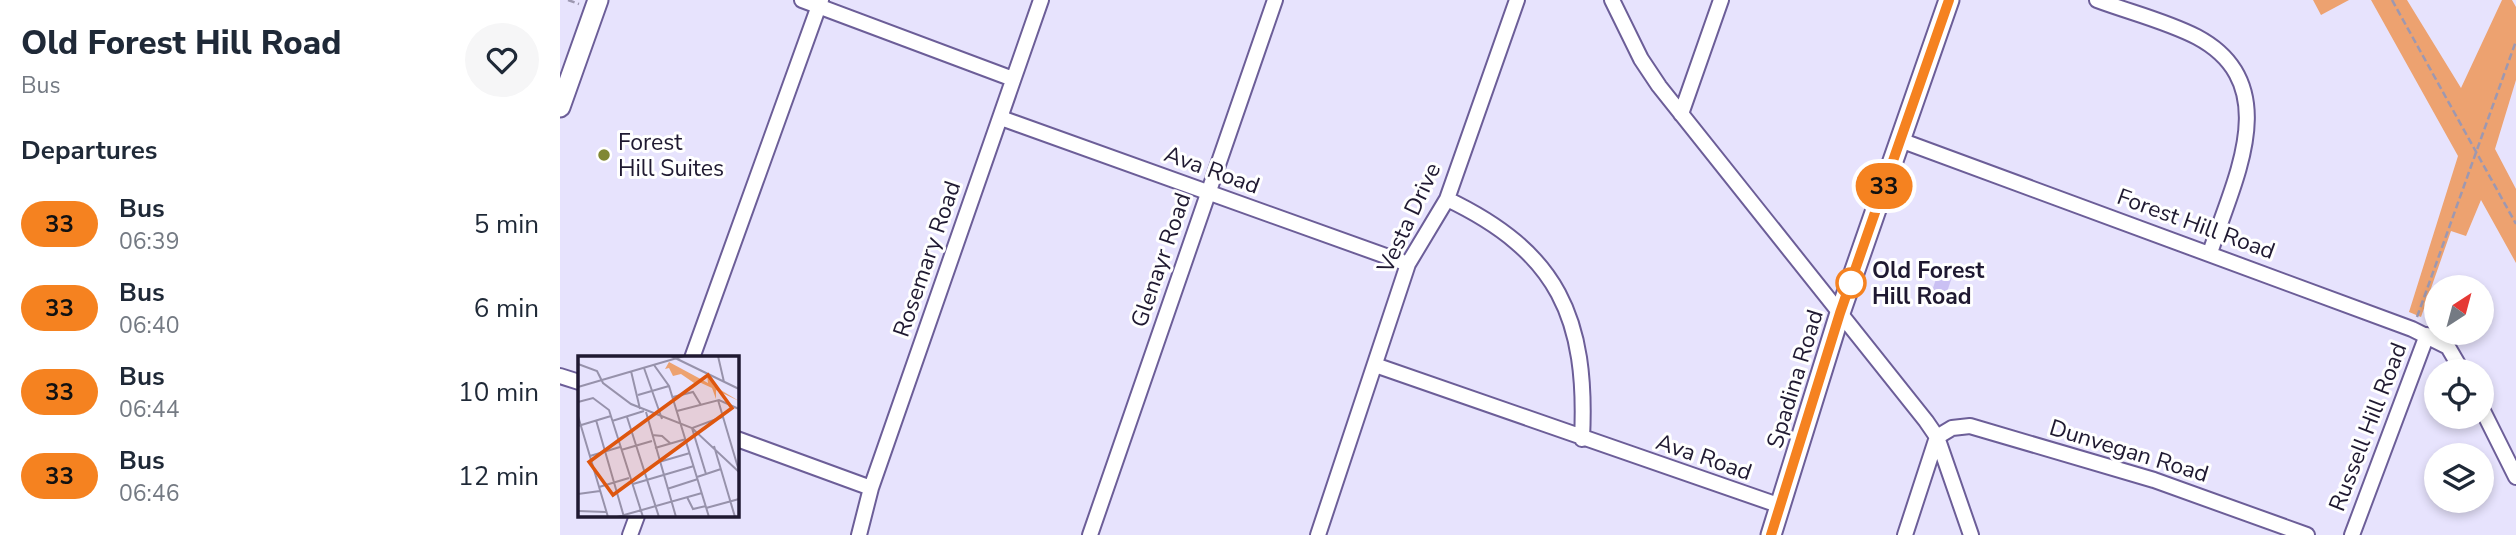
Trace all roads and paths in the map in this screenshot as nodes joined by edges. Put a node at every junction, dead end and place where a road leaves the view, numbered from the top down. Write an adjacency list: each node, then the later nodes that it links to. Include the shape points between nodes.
1 (568, 0): 13 (path)
2 (598, 0): 16 (street)
3 (802, 0): 12 (street)
4 (1041, 0): 15 (street, Rosemary Road)
5 (1275, 0): 21 (street, Glenayr Road)
6 (1517, 0): 22 (street, Vesta Drive)
7 (1612, 0): 17 (street, via 1641,59)
8 (1721, 0): 17 (street)
9 (1949, 0): 19 (street, Spadina Road)
10 (2097, 0): 24 (street, via 2196,37 2228,62 2238,78 2248,115 2248,140)
11 (2392, 0): 20 (path)
12 (820, 3): 15 (street); 30 (street)
13 (579, 4)
14 (2516, 41): 20 (path)
15 (1013, 79): 18 (street, Rosemary Road)
16 (560, 107)
17 (1681, 114): 26 (street)
18 (1000, 118): 21 (street, Ava Road); 39 (street, Rosemary Road)
19 (1900, 140): 24 (street, Forest Hill Road); 26 (street, Spadina Road)
20 (2475, 148): 23 (path); 27 (path)
21 (1208, 193): 25 (street, Ava Road); 44 (street, Glenayr Road)
22 (1447, 199): 25 (street, Vesta Drive); 37 (street, via 1505,231 1525,247 1556,286 1578,358)
23 (2516, 224)
24 (2210, 253): 27 (street, Forest Hill Road)
25 (1408, 264): 31 (street, Vesta Drive)
26 (1840, 313): 35 (street); 40 (street, Spadina Road)
27 (2412, 329): 28 (street, Forest Hill Road)
28 (2424, 334)
29 (2424, 343): 50 (street, Russell Hill Road)
30 (693, 356)
31 (1375, 365): 37 (street, Ava Road); 45 (street, Vesta Drive)
32 (560, 376): 33 (street)
33 (578, 382)
34 (2492, 429): 38 (street)
35 (1937, 437): 47 (street); 48 (street); 49 (street, Dunvegan Road, via 1952,428 1970,426 2154,480)
36 (738, 439): 39 (street)
37 (1582, 439): 40 (street, Ava Road)
38 (2516, 477)
39 (871, 488): 43 (street, Rosemary Road)
40 (1781, 506): 46 (street, Spadina Road)
41 (636, 518): 42 (street)
42 (630, 535)
43 (859, 535)
44 (1090, 535)
45 (1318, 535)
46 (1771, 535)
47 (1905, 535)
48 (1971, 535)
49 (2307, 535)
50 (2352, 535)

